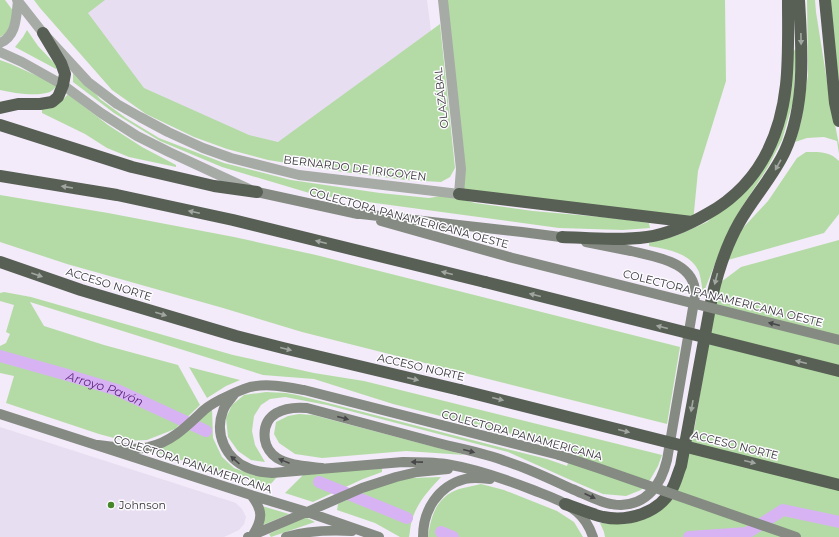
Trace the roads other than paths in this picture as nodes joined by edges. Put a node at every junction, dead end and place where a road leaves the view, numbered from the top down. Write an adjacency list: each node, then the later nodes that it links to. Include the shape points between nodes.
1 (443, 0): 15 (street, OLAZÁBAL, via 461,169)
2 (788, 0): 17 (highway, via 786,85 780,120 770,146 759,167 742,189 713,211)
3 (800, 0): 30 (highway, one-way to 30, via 801,62 794,127 779,163 740,222 718,270 681,466 674,485 659,505 630,517 603,517)
4 (825, 0): 11 (highway)
5 (17, 1): 6 (street, BERNARDO DE IRIGOYEN); 7 (street, via 14,28)
6 (43, 33): 9 (highway, via 63,68); 15 (street, BERNARDO DE IRIGOYEN, via 88,82 117,104 203,148 230,158 299,175)
7 (0, 44)
8 (0, 52): 9 (street, COLECTORA PANAMERICANA OESTE)
9 (63, 85): 10 (highway, via 58,97 52,102); 14 (street, COLECTORA PANAMERICANA OESTE, via 101,114 137,136)
10 (0, 108)
11 (839, 121)
12 (0, 125): 14 (highway, via 132,167 214,186)
13 (0, 176): 21 (highway, one-way to 13, bridge, via 219,217 117,195)
14 (257, 192): 16 (main road, COLECTORA PANAMERICANA OESTE)
15 (460, 194): 17 (highway)
16 (352, 212): 18 (main road); 20 (main road, COLECTORA PANAMERICANA OESTE, one-way to 16, bridge, via 509,257)
17 (693, 222): 18 (highway, via 648,237)
18 (562, 237): 25 (main road, one-way to 18, via 289,463 273,454 267,446 265,433 272,416 287,409 307,408 503,460 613,504 636,502 650,493 660,480 667,460 695,296 694,286 684,270 674,263)
19 (0, 262): 28 (highway, ACCESO NORTE, one-way to 28, bridge, via 88,292 236,336)
20 (839, 340)
21 (839, 372)
22 (235, 393): 24 (main road, COLECTORA PANAMERICANA, via 218,400 183,430 149,448 130,449); 25 (main road, one-way to 22, via 272,473 249,469 235,461 223,444 220,429 223,410); 37 (main road, COLECTORA PANAMERICANA, bridge, via 250,387 294,388 559,455)
23 (0, 414): 24 (main road, COLECTORA PANAMERICANA)
24 (98, 445): 29 (main road, COLECTORA PANAMERICANA)
25 (322, 468): 26 (main road, one-way to 25, via 434,463 403,462)
26 (463, 468): 27 (main road); 31 (main road, via 417,472 396,477 362,488)
27 (510, 481): 30 (main road); 36 (main road, via 473,478 446,487 434,499 428,510)
28 (839, 485)
29 (251, 495): 31 (main road, COLECTORA PANAMERICANA); 33 (main road, via 258,504 260,514 259,524)
30 (565, 504): 32 (main road, via 577,512)
31 (307, 512): 33 (main road); 34 (main road, COLECTORA PANAMERICANA)
32 (592, 533)
33 (251, 536)
34 (376, 536): 35 (main road, via 333,530)
35 (286, 537)
36 (423, 537)
37 (796, 537)

